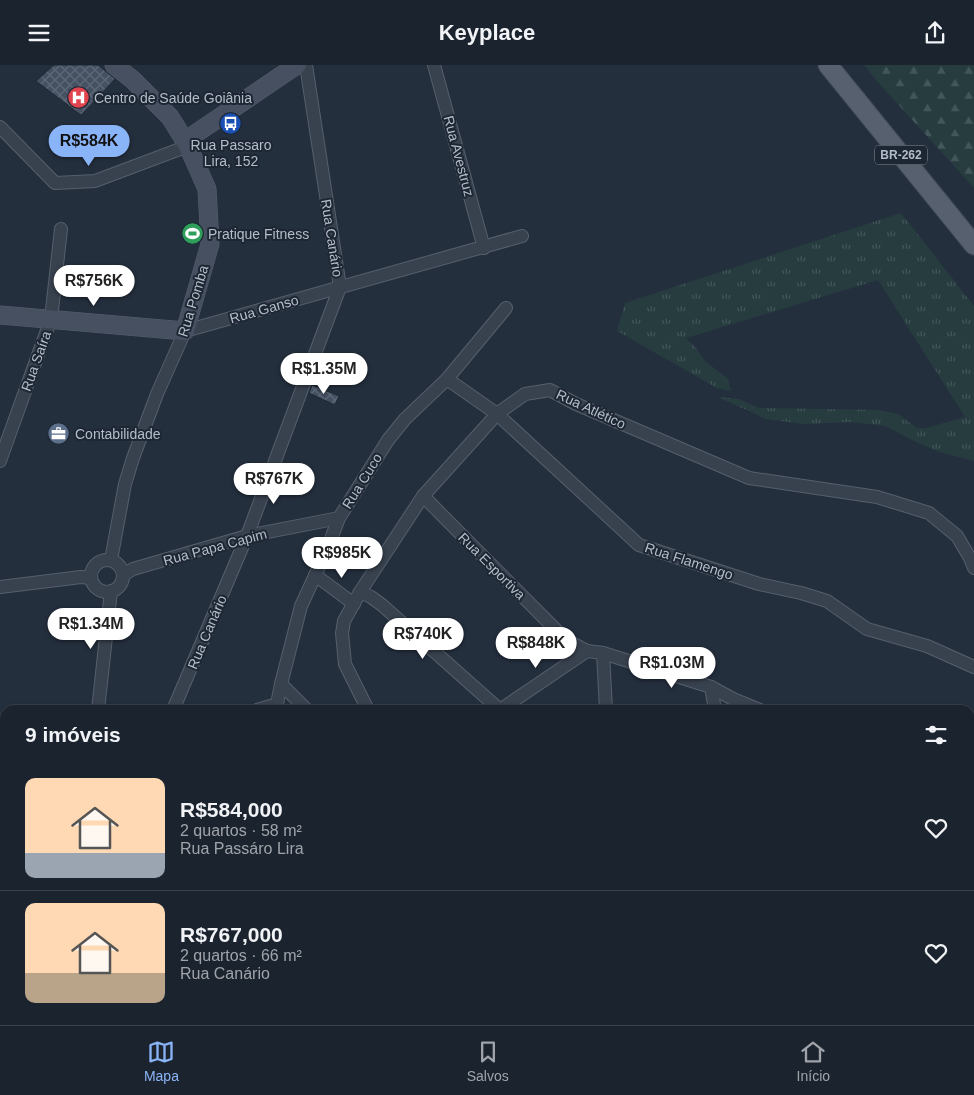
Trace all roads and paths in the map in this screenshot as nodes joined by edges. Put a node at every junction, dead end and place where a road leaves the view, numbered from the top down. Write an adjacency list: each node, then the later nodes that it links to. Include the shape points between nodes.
1 (114, 65): 7 (street, Rua Pomba, via 133,79 170,117)
2 (297, 65): 7 (street, via 195,134)
3 (306, 65): 12 (street, Rua Canário)
4 (434, 65): 11 (street, Rua Avestruz)
5 (828, 65): 10 (main road, BR-262)
6 (0, 127): 7 (street, via 55,183 96,181)
7 (188, 146): 16 (street, Rua Pomba, via 207,189 210,244)
8 (61, 229): 15 (street, Rua Saíra)
9 (522, 236): 11 (street, Rua Ganso)
10 (974, 245)
11 (484, 248): 12 (street, Rua Ganso)
12 (340, 287): 16 (street, Rua Ganso); 23 (street, Rua Canário)
13 (506, 308): 17 (street, Rua Cuco)
14 (0, 315): 15 (street, Rua Ganso)
15 (51, 319): 16 (street, Rua Ganso); 19 (street, Rua Saíra)
16 (185, 331): 24 (street, Rua Pomba, via 133,458)
17 (447, 379): 18 (street, Rua Flamengo); 22 (street, Rua Cuco, via 388,440)
18 (497, 414): 21 (street, Rua Atlético); 25 (street, Rua Atlético, via 525,394 550,390 748,478 877,497 929,513 956,536); 35 (street, Rua Flamengo, via 639,545 759,584 827,601 867,629 927,646)
19 (3, 441): 20 (street, Rua Saíra)
20 (0, 461)
21 (424, 496): 31 (street, Rua Atlético); 33 (street, Rua Esportiva, via 566,640)
22 (339, 518): 23 (street, Rua Papa Capim); 27 (street, Rua Cuco)
23 (248, 536): 26 (street, Rua Papa Capim); 39 (street, Rua Canário)
24 (110, 560): 26 (street, via 119,566); 28 (street, via 96,564)
25 (974, 568)
26 (122, 575): 30 (street, via 120,585)
27 (315, 575): 32 (street); 36 (street, Rua Cuco, via 301,606)
28 (91, 577): 29 (street); 30 (street, via 98,589)
29 (0, 587)
30 (112, 591): 38 (street)
31 (360, 592): 32 (street, Rua Atlético); 43 (street, via 382,605)
32 (354, 603): 42 (street, Rua Atlético, via 344,621 342,633 345,664)
33 (587, 651): 34 (street); 44 (street)
34 (603, 653): 37 (street); 45 (street)
35 (974, 667)
36 (281, 684): 40 (street, Rua Cuco, via 277,704); 41 (street)
37 (711, 687): 46 (street); 47 (street)
38 (99, 705)
39 (175, 705)
40 (274, 705)
41 (302, 705)
42 (366, 705)
43 (494, 705)
44 (507, 705)
45 (606, 705)
46 (714, 705)
47 (736, 705)

